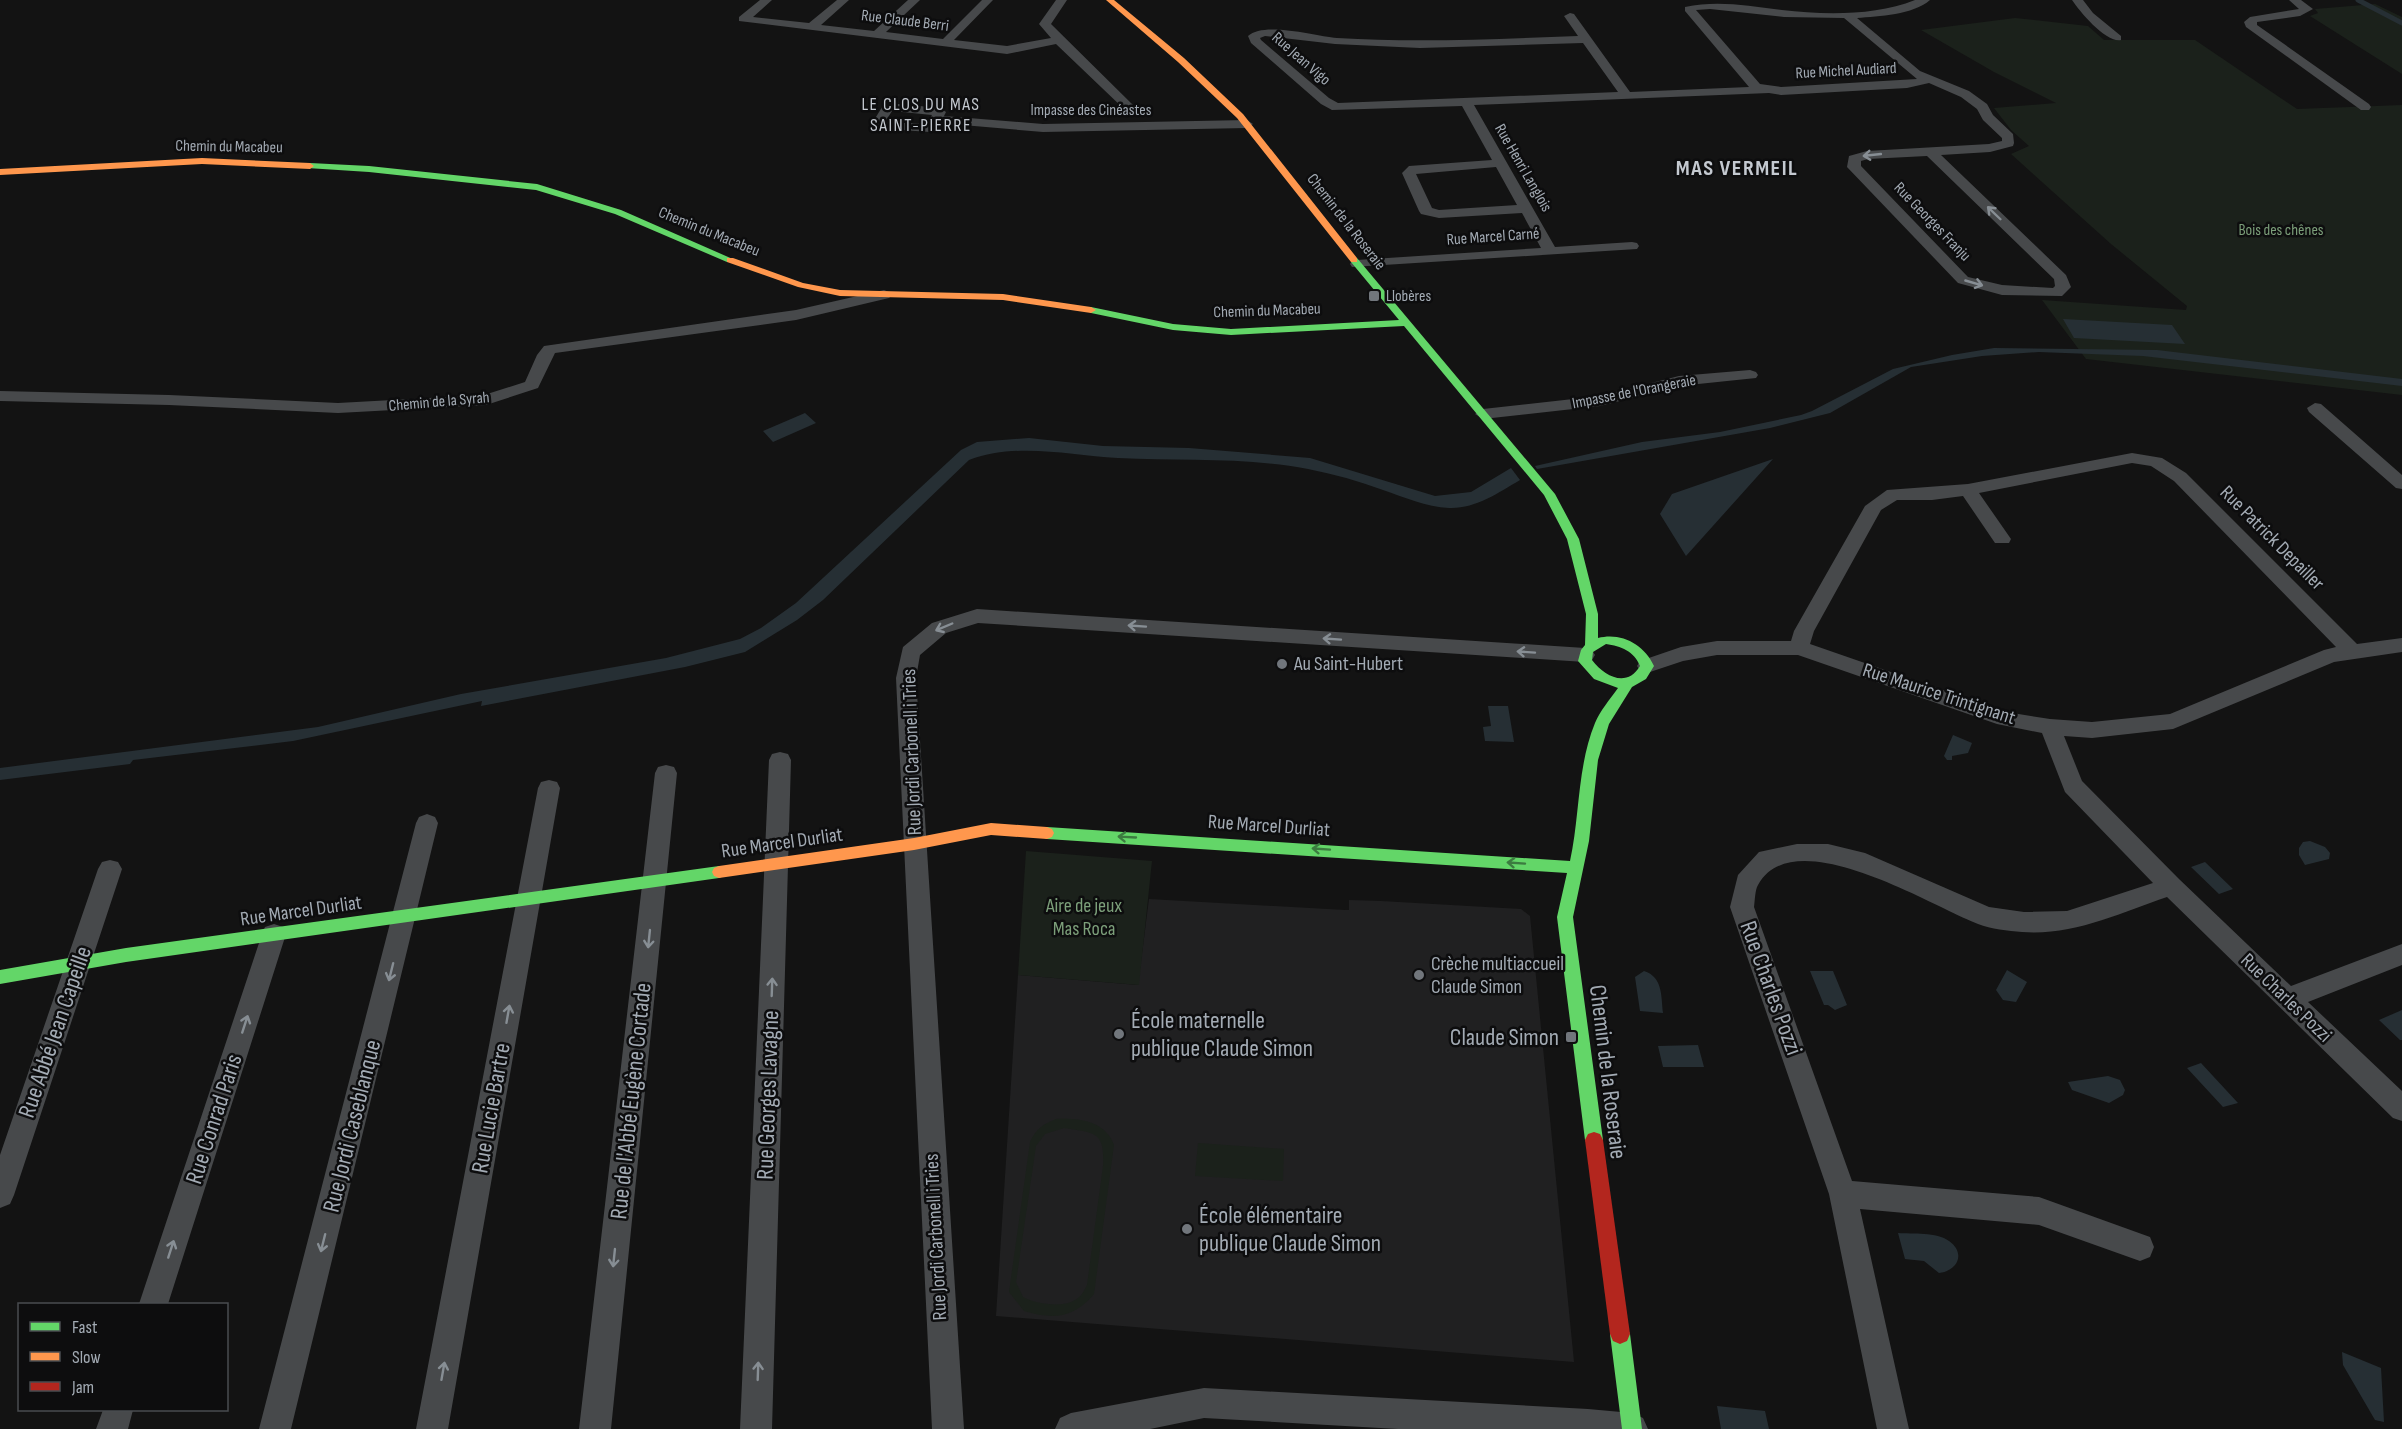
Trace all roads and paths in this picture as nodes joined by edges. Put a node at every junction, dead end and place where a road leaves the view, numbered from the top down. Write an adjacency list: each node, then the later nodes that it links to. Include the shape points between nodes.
1 (767, 0): 12 (street, Rue Claude Berri, via 742,19)
2 (844, 0): 12 (street)
3 (915, 0): 13 (street)
4 (988, 0): 17 (street)
5 (1062, 0): 16 (street, via 1046,24)
6 (1110, 0): 26 (street, Chemin de la Roseraie, via 1181,60)
7 (1925, 0): 10 (street)
8 (2077, 0): 14 (street)
9 (2294, 0): 24 (street, via 2307,9 2254,19 2250,22 2252,27)
10 (1846, 15): 18 (street, Rue Georges Franju); 19 (street, via 1783,14 1715,3 1689,9 1756,87)
11 (1570, 16): 15 (street)
12 (811, 27): 13 (street, Rue Claude Berri)
13 (876, 35): 17 (street, Rue Claude Berri)
14 (2117, 38)
15 (1587, 39): 21 (street); 22 (street, Rue Jean Vigo, via 1420,45 1335,41 1264,32 1254,36 1324,101 1336,107)
16 (1059, 40): 17 (street, Rue Claude Berri, via 1007,50); 23 (street)
17 (945, 43)
18 (1928, 80): 19 (street, Rue Michel Audiard); 27 (street, Rue Georges Franju, via 1965,94 1983,107 2008,137 2008,143 1990,148)
19 (1766, 90): 20 (street, Rue Michel Audiard)
20 (1689, 93): 21 (street, Rue Jean Vigo)
21 (1627, 96): 22 (street, Rue Jean Vigo)
22 (1466, 102): 28 (street, Rue Henri Langlois)
23 (1128, 106)
24 (2365, 107)
25 (935, 119): 26 (street, Impasse des Cinéastes, via 1043,128)
26 (1247, 124): 33 (street, Chemin de la Roseraie)
27 (1930, 152): 27 (street, Rue Georges Franju, one-way to 27, via 1867,155 1854,159 1854,167 1963,280 2002,290 2057,293 2063,287 2061,278)
28 (1500, 163): 30 (street, Rue Henri Langlois); 30 (street, via 1414,169 1409,173 1426,211 1439,214)
29 (0, 172): 34 (street, Chemin du Macabeu, via 202,161 369,170 537,187 618,212 737,263 801,285 840,293)
30 (1527, 209): 32 (street, Rue Henri Langlois)
31 (1632, 246): 32 (street, Rue Marcel Carné)
32 (1550, 251): 33 (street, Rue Marcel Carné)
33 (1357, 264): 35 (street, Chemin de la Roseraie)
34 (884, 295): 35 (street, Chemin du Macabeu, via 1003,297 1055,303 1173,327 1231,332); 37 (street, Chemin de la Syrah, via 796,315 550,349 532,386 486,400 338,408)
35 (1407, 323): 39 (street, Chemin de la Roseraie)
36 (1750, 375): 39 (street, Impasse de l'Orangeraie, via 1679,381 1600,401)
37 (0, 396)
38 (2315, 408): 40 (street)
39 (1483, 414): 43 (street, Chemin de la Roseraie, via 1551,497 1573,539)
40 (2402, 484)
41 (1968, 490): 42 (street); 46 (street, Rue Patrick Depailler, via 1893,494 1874,506 1804,631); 48 (street, Rue Patrick Depailler, via 2159,454)
42 (2001, 539)
43 (1592, 614): 44 (street); 47 (street, Chemin de la Roseraie)
44 (1629, 644): 47 (street, via 1606,640); 49 (street, Rue Maurice Trintignant); 50 (street, via 1646,659)
45 (2402, 645): 48 (street, Rue Maurice Trintignant)
46 (1799, 648): 49 (street, Rue Maurice Trintignant, via 1718,648); 54 (street, Rue Maurice Trintignant, via 2004,719)
47 (1588, 650): 52 (street, via 1588,667); 59 (street, Rue Jordi Carbonell i Tries, one-way to 59, via 977,616 939,628 910,652 906,678)
48 (2351, 650): 54 (street, Rue Maurice Trintignant, via 2173,721 2092,730)
49 (1681, 654): 50 (street, Rue Maurice Trintignant)
50 (1647, 666): 51 (street, Chemin de la Roseraie, via 1642,677)
51 (1628, 683): 52 (street, via 1608,681); 53 (street, Chemin de la Roseraie)
52 (1599, 689): 53 (street, Chemin de la Roseraie)
53 (1602, 723): 61 (street, Chemin de la Roseraie, via 1591,760 1582,841)
54 (2050, 726): 64 (street, Rue Charles Pozzi, via 2073,786)
55 (780, 760): 60 (street, Rue Georges Lavagne)
56 (666, 772): 63 (street, Rue de l'Abbé Eugène Cortade)
57 (549, 788): 65 (street, Rue Lucie Bartre)
58 (427, 823): 66 (street, Rue Jordi Caseblanque)
59 (914, 844): 60 (street, Rue Marcel Durliat); 61 (street, Rue Marcel Durliat, one-way to 59, via 991,829); 83 (street, Rue Jordi Carbonell i Tries)
60 (777, 863): 63 (street, Rue Marcel Durliat); 82 (street, Rue Georges Lavagne, one-way to 60)
61 (1574, 867): 85 (street, Chemin de la Roseraie, via 1565,917)
62 (110, 870): 69 (street, Rue Abbé Jean Capeille)
63 (656, 880): 65 (street, Rue Marcel Durliat); 81 (street, Rue de l'Abbé Eugène Cortade, one-way to 81)
64 (2170, 886): 71 (street, Rue Charles Pozzi); 73 (street, Rue Charles Pozzi, via 2067,921 2024,922 1986,917 1865,862 1828,853 1797,853 1767,859 1746,882 1742,907)
65 (530, 898): 66 (street, Rue Marcel Durliat); 80 (street, Rue Lucie Bartre, one-way to 65)
66 (406, 916): 67 (street, Rue Marcel Durliat); 79 (street, Rue Jordi Caseblanque, one-way to 79)
67 (274, 934): 69 (street, Rue Marcel Durliat); 76 (street, Rue Conrad Paris, one-way to 67)
68 (2402, 954): 71 (street)
69 (78, 962): 70 (street, Rue Marcel Durliat); 74 (street, Rue Abbé Jean Capeille)
70 (0, 977)
71 (2286, 999): 72 (street, Rue Charles Pozzi)
72 (2402, 1109)
73 (1843, 1194): 75 (street, via 2039,1211); 86 (street, Rue Charles Pozzi)
74 (0, 1195)
75 (2140, 1247)
76 (154, 1303)
77 (118, 1411): 78 (street)
78 (112, 1429)
79 (275, 1429)
80 (432, 1429)
81 (596, 1429)
82 (756, 1429)
83 (948, 1429)
84 (1071, 1429): 85 (street, via 1204,1403)
85 (1632, 1429)
86 (1893, 1429)

